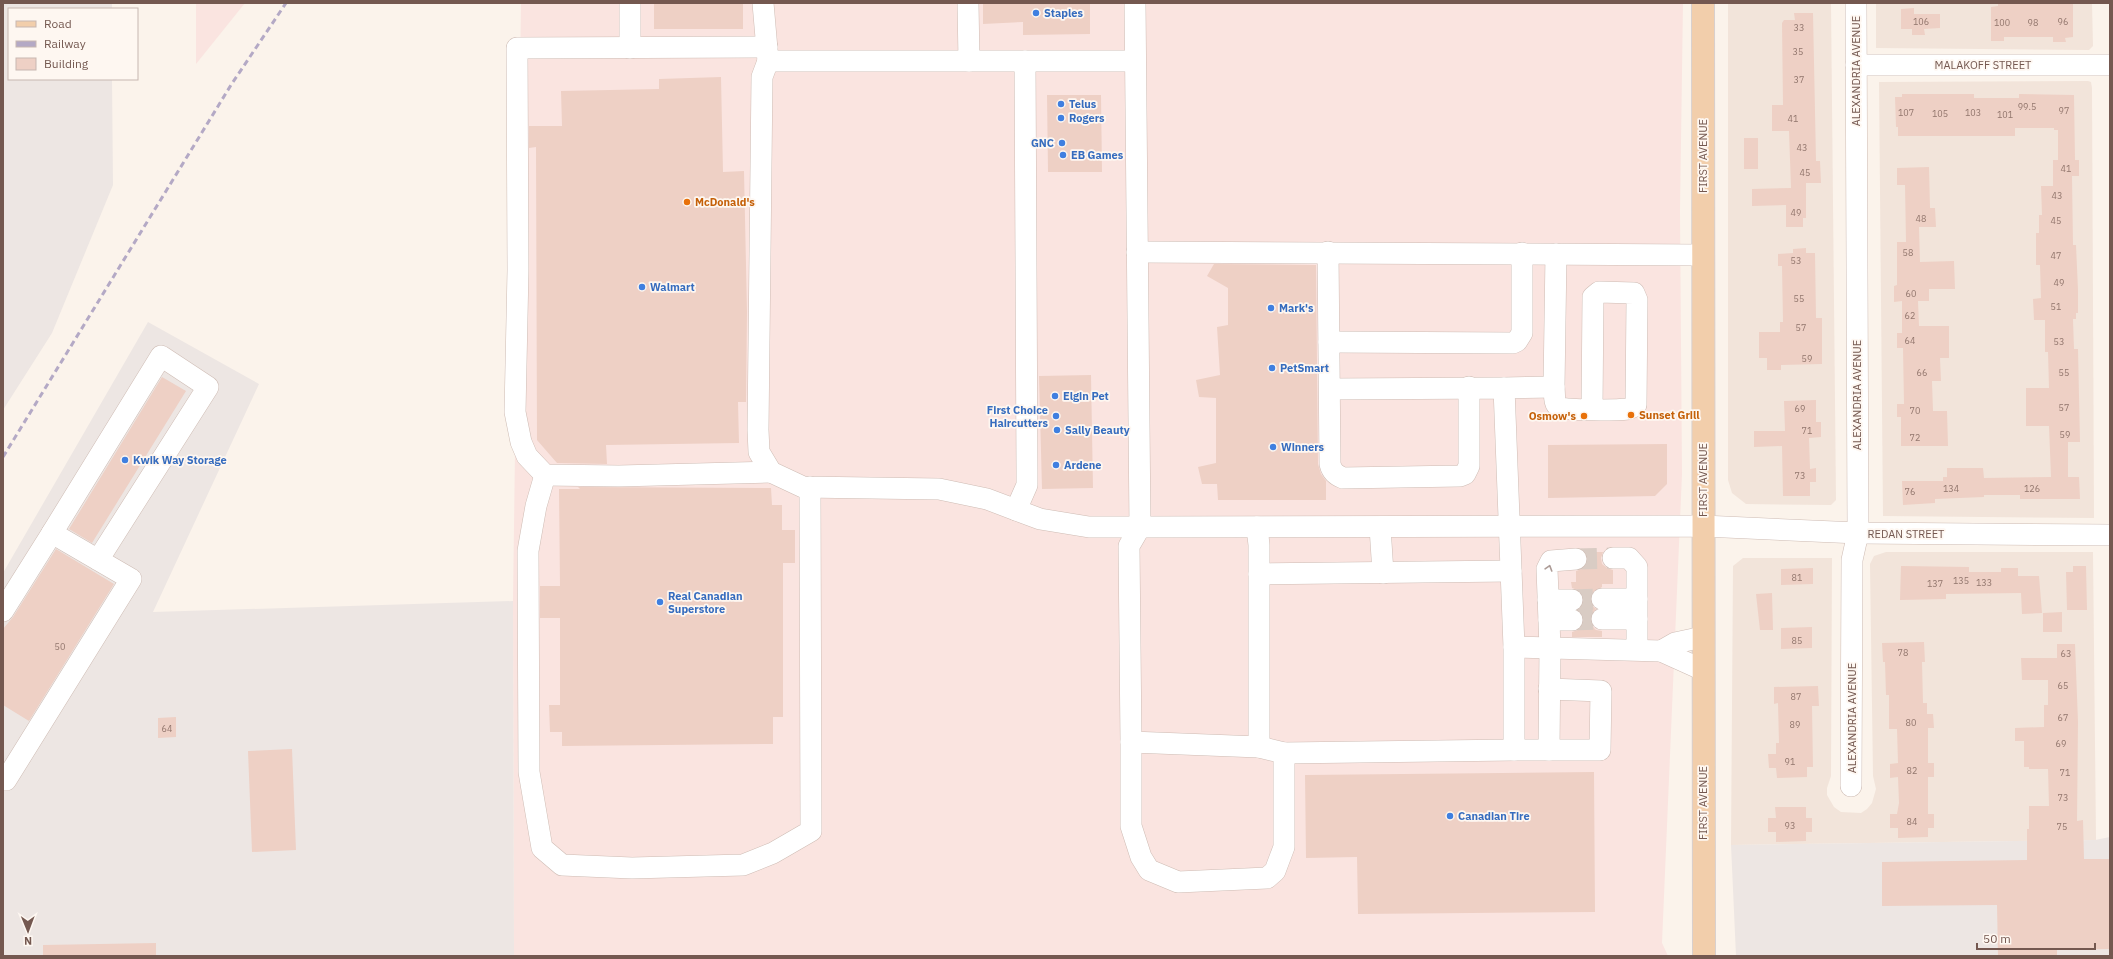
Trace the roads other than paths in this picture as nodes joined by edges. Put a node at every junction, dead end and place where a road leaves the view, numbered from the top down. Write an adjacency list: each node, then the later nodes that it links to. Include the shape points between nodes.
1 (630, 3): 7 (street)
2 (763, 3): 8 (street)
3 (968, 3): 9 (street)
4 (1135, 3): 11 (street)
5 (1703, 3): 18 (main road, FIRST AVENUE)
6 (1856, 3): 12 (street, ALEXANDRIA AVENUE)
7 (630, 48): 8 (street); 26 (street, via 517,48 518,270 515,412 527,456)
8 (767, 54): 9 (street); 25 (street, via 762,78 758,430 759,452)
9 (969, 61): 10 (street)
10 (1025, 61): 11 (street); 28 (street, via 1027,485)
11 (1136, 61): 14 (street)
12 (1856, 65): 13 (street, MALAKOFF STREET); 35 (street, ALEXANDRIA AVENUE)
13 (2110, 66)
14 (1138, 252): 15 (street); 30 (street)
15 (1328, 252): 16 (street); 19 (street)
16 (1522, 253): 17 (street); 19 (street, via 1522,333 1518,341)
17 (1556, 254): 18 (street); 21 (street)
18 (1702, 255): 29 (main road, FIRST AVENUE)
19 (1329, 342): 23 (street)
20 (1469, 387): 22 (street); 23 (street); 23 (street, via 1469,466 1465,474 1359,478 1337,476 1330,464)
21 (1554, 387): 22 (street); 24 (street, via 1555,403 1558,407)
22 (1504, 388): 33 (street)
23 (1330, 389)
24 (1592, 409): 24 (street, via 1628,409 1636,405 1637,300 1634,293 1599,292 1593,297)
25 (771, 472): 26 (street); 27 (street, REDAN STREET, via 803,487)
26 (546, 475): 27 (street, via 536,506 528,551 529,772 542,848 562,865 632,868 743,865 773,853 811,831)
27 (810, 487): 28 (street, REDAN STREET, via 939,489 987,499)
28 (1016, 510): 30 (street, REDAN STREET, via 1040,519 1089,527)
29 (1703, 526): 33 (street, REDAN STREET); 35 (street, REDAN STREET); 48 (main road, FIRST AVENUE)
30 (1140, 527): 31 (street, REDAN STREET); 55 (street, via 1129,546)
31 (1257, 527): 32 (street, REDAN STREET); 42 (street)
32 (1380, 527): 33 (street, REDAN STREET); 41 (street)
33 (1510, 527): 40 (street)
34 (52, 533): 39 (street); 39 (street, via 161,356 208,386); 47 (street)
35 (1858, 534): 36 (street, REDAN STREET); 61 (street, ALEXANDRIA AVENUE, via 1852,560)
36 (2110, 535)
37 (1613, 558): 43 (street, via 1629,558 1637,566)
38 (1576, 559): 44 (street, one-way to 38, via 1547,569 1551,561)
39 (98, 560): 60 (street, via 131,579 6,780)
40 (1511, 571): 41 (street); 49 (street)
41 (1383, 573): 42 (street)
42 (1259, 574): 56 (street)
43 (1637, 609): 46 (street); 51 (street)
44 (1548, 610): 45 (street); 50 (street)
45 (1572, 610)
46 (1602, 610)
47 (3, 611)
48 (1703, 637): 52 (street); 53 (main road, FIRST AVENUE)
49 (1514, 647): 50 (street); 57 (street)
50 (1550, 648): 51 (street); 54 (street)
51 (1637, 649): 52 (street)
52 (1661, 651): 53 (street)
53 (1703, 670): 62 (main road, FIRST AVENUE)
54 (1549, 689): 58 (street); 58 (street, via 1601,691 1600,750)
55 (1130, 742): 56 (street); 59 (street, via 1131,826 1141,857 1149,870 1178,882 1267,878 1275,871 1284,847)
56 (1260, 747): 59 (street)
57 (1514, 750): 58 (street); 59 (street)
58 (1549, 750)
59 (1284, 753)
60 (3, 780)
61 (1851, 786)
62 (1704, 956)

